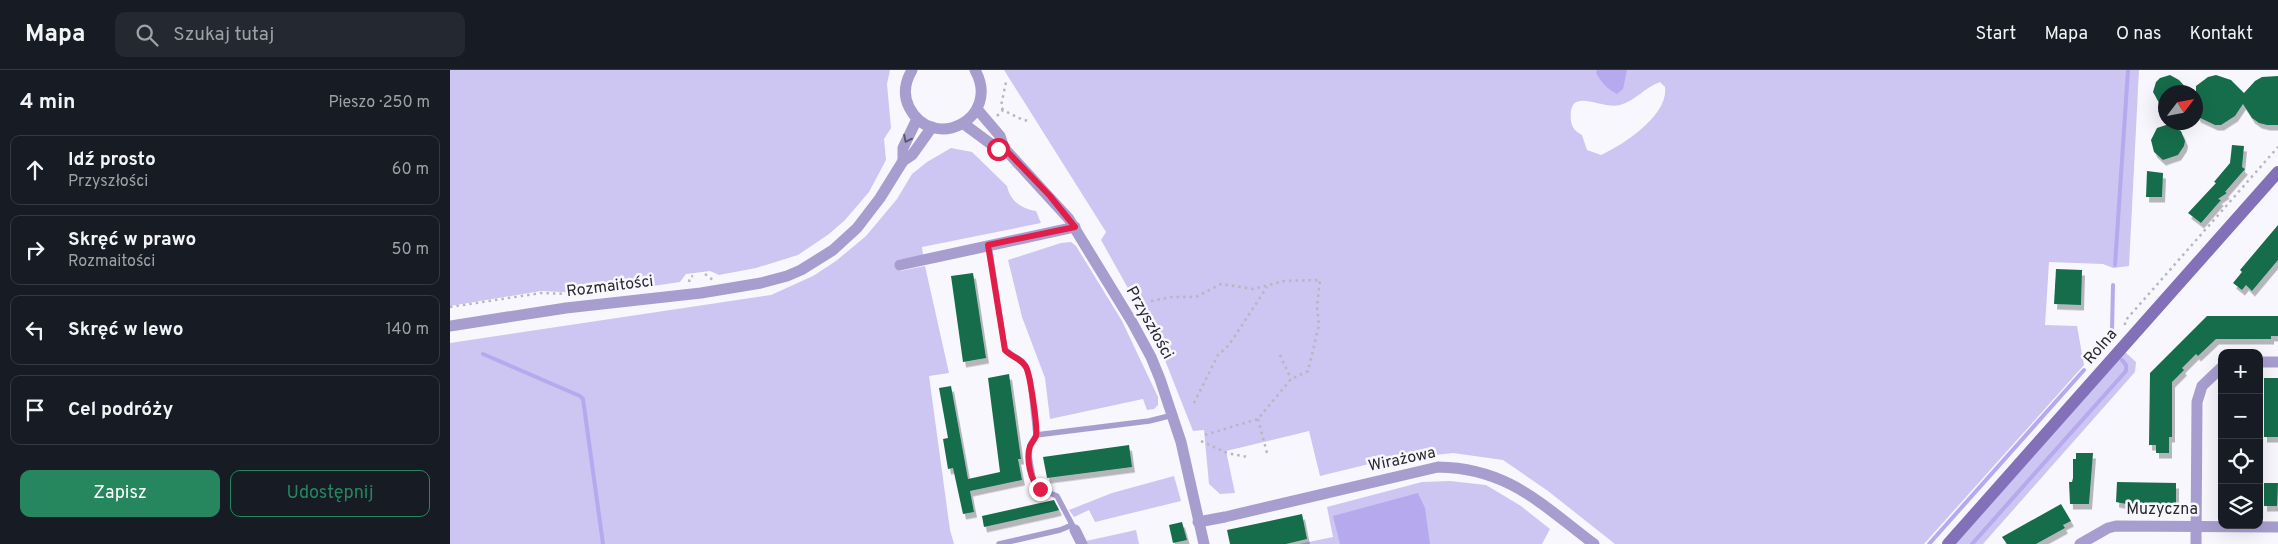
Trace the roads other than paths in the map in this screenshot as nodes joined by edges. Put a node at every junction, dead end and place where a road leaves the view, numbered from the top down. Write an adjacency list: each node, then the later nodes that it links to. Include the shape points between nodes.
1 (912, 70): 4 (street, via 906,95)
2 (975, 70): 3 (street, via 982,91)
3 (977, 109): 5 (street); 7 (street, Przyszłości, via 1000,136)
4 (917, 119): 6 (street); 8 (street, one-way to 8, via 902,148)
5 (964, 124): 6 (street, via 948,129); 7 (street, Przyszłości, via 995,147)
6 (932, 128): 8 (street, via 912,156)
7 (1004, 148): 10 (street, Przyszłości)
8 (903, 161): 13 (street, Rozmaitości, via 880,198 844,241 801,270 775,280 701,293 566,308)
9 (2278, 172): 27 (street, Rolna)
10 (1075, 227): 11 (street); 17 (street, Przyszłości, via 1151,357)
11 (988, 245): 12 (street); 18 (lane, via 1004,344 1008,354 1026,367)
12 (900, 265)
13 (450, 326)
14 (2263, 362): 15 (street)
15 (2278, 362)
16 (2218, 371): 20 (street, via 2202,386 2198,395)
17 (1173, 415): 18 (lane); 19 (street, Przyszłości)
18 (1036, 435): 21 (lane, via 1029,456 1034,483 1057,496)
19 (1198, 522): 25 (street, Przyszłości); 26 (street, Wirażowa, via 1438,467 1463,468 1489,474 1524,490)
20 (2196, 526): 22 (street, Muzyczna); 28 (street, Muzyczna, via 2111,527); 29 (street)
21 (1074, 527): 23 (lane); 24 (street)
22 (2278, 527)
23 (999, 544)
24 (1082, 544)
25 (1204, 544)
26 (1594, 544)
27 (1948, 544)
28 (2080, 544)
29 (2196, 544)

